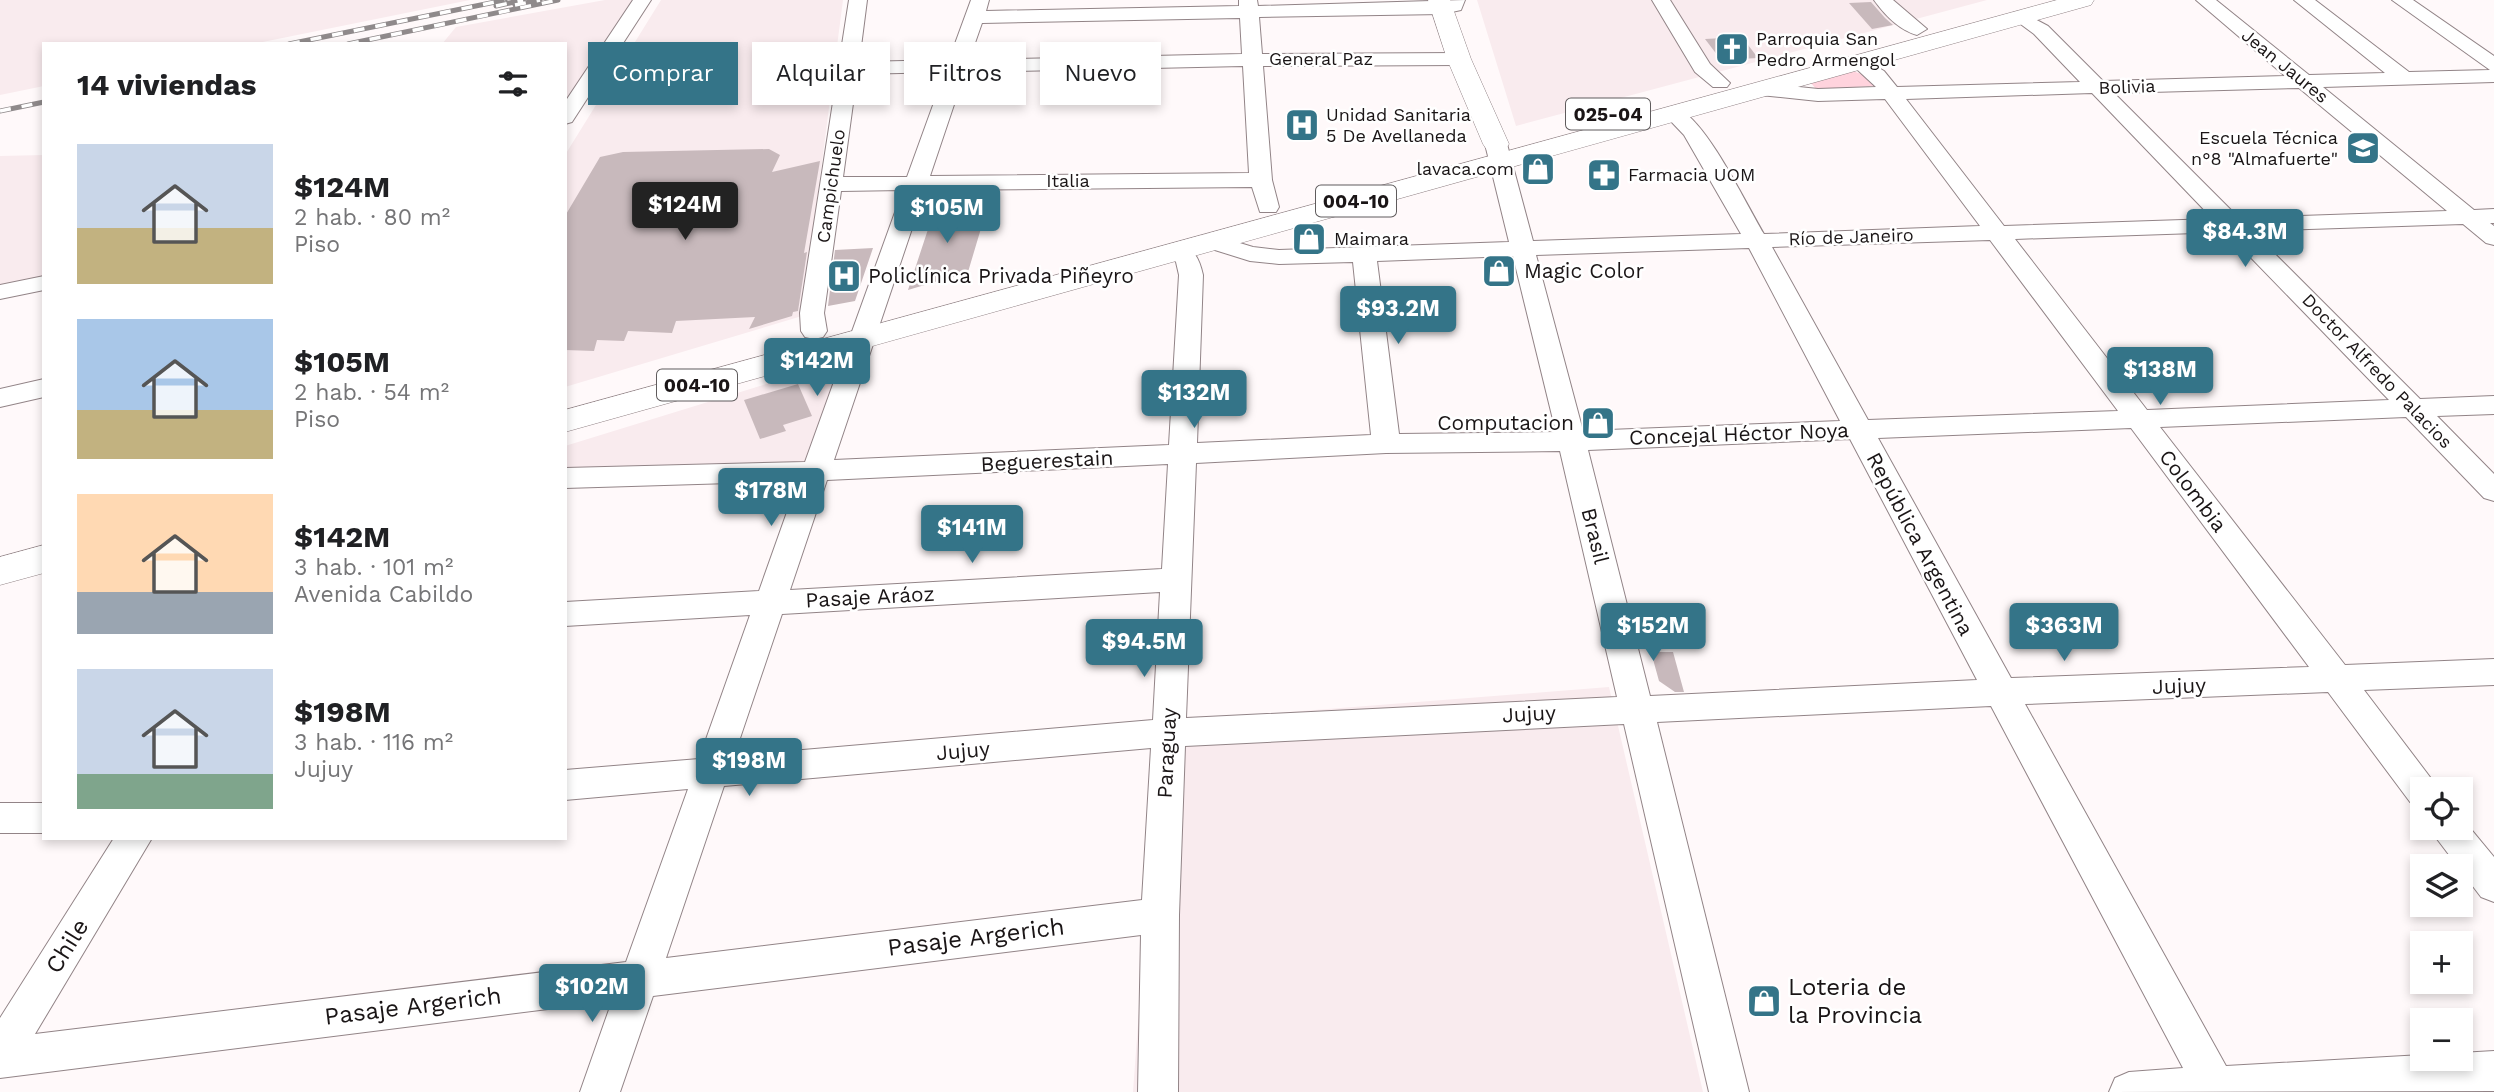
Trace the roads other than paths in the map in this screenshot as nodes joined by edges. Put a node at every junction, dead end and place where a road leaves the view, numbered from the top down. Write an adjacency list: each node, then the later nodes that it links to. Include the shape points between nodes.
1 (642, 0): 27 (street)
2 (858, 0): 14 (street, Campichuelo)
3 (1661, 0): 24 (street, via 1702,68)
4 (1883, 0): 13 (street)
5 (2082, 0): 10 (main road, 025-04)
6 (2205, 0): 23 (street, Jean Jaures)
7 (2304, 0): 22 (street)
8 (2401, 0): 20 (street)
9 (1436, 3): 11 (street); 16 (main road)
10 (2021, 4): 13 (main road, 025-04); 18 (main road, 025-04); 25 (street, Doctor Alfredo Palacios)
11 (1249, 6): 12 (street); 17 (street)
12 (977, 8): 15 (street)
13 (1917, 29): 24 (main road, 025-04)
14 (851, 42)
15 (965, 42)
16 (1459, 58): 17 (street, General Paz); 33 (main road)
17 (1253, 60): 19 (street, General Paz); 36 (street)
18 (1859, 62): 26 (main road, 025-04); 28 (street, Colombia)
19 (1026, 64)
20 (2494, 65)
21 (2494, 76): 22 (street, Bolivia)
22 (2404, 78): 23 (street, Bolivia)
23 (2303, 81): 25 (street, Bolivia); 38 (street, Jean Jaures)
24 (1720, 83): 33 (main road, 025-04)
25 (2099, 88): 28 (street, Bolivia); 39 (street, Doctor Alfredo Palacios)
26 (1760, 89): 28 (street, Bolivia); 32 (main road, 025-04)
27 (574, 92): 31 (street)
28 (1891, 93): 40 (street, Colombia)
29 (842, 105): 35 (street, Campichuelo)
30 (943, 105): 34 (street)
31 (567, 112)
32 (1673, 113): 33 (main road, 025-04); 42 (street, República Argentina, via 1693,132)
33 (1499, 152): 36 (main road, 004-10); 43 (main road, 004-10); 44 (street, Brasil)
34 (916, 182): 35 (street, Italia); 36 (street, Italia); 49 (street)
35 (832, 184): 50 (street, Campichuelo, via 812,313)
36 (1265, 193): 49 (main road, 004-10)
37 (2494, 216): 38 (street, Río de Janeiro)
38 (2469, 217): 39 (street, Río de Janeiro); 41 (street, Jean Jaures)
39 (2233, 225): 40 (street, Río de Janeiro); 55 (street, Doctor Alfredo Palacios)
40 (1997, 232): 42 (street, Río de Janeiro); 56 (street, Colombia)
41 (2494, 238)
42 (1756, 240): 44 (street, Río de Janeiro); 58 (street, República Argentina)
43 (1210, 241): 45 (main road, 004-10); 46 (street, Río de Janeiro, via 1270,256)
44 (1524, 248): 46 (street, Río de Janeiro); 59 (street, Brasil)
45 (1179, 251): 49 (main road, 004-10); 61 (street, Paraguay, via 1188,261 1191,275)
46 (1364, 254): 60 (street)
47 (42, 283): 48 (street)
48 (0, 292)
49 (865, 328): 50 (main road, 004-10); 57 (main road, 004-10); 62 (street)
50 (814, 331): 53 (main road, 004-10)
51 (42, 388): 52 (street)
52 (0, 398)
53 (567, 398)
54 (2494, 405): 55 (street, Concejal Héctor Noya)
55 (2414, 408): 56 (street, Concejal Héctor Noya); 64 (street, Doctor Alfredo Palacios)
56 (2139, 419): 58 (street, Concejal Héctor Noya); 73 (street, Colombia)
57 (567, 420)
58 (1857, 429): 59 (street, Concejal Héctor Noya); 74 (street, República Argentina)
59 (1572, 441): 60 (street, Beguerestain); 75 (street, Brasil)
60 (1386, 444): 61 (street, Beguerestain)
61 (1181, 455): 62 (street, Beguerestain); 69 (street, Paraguay)
62 (818, 471): 63 (street, Beguerestain); 70 (street)
63 (567, 478)
64 (2494, 491)
65 (42, 534): 66 (main road)
66 (0, 545)
67 (42, 560): 68 (main road)
68 (0, 570)
69 (1175, 580): 70 (street, Pasaje Aráoz); 76 (street, Paraguay)
70 (772, 602): 71 (street, Pasaje Aráoz); 77 (street)
71 (567, 614)
72 (2494, 672): 73 (street, Jujuy)
73 (2338, 680): 74 (street, Jujuy); 78 (street, Colombia)
74 (1999, 692): 75 (street, Jujuy); 89 (street, República Argentina)
75 (1637, 709): 76 (street, Jujuy); 92 (street, Brasil)
76 (1168, 733): 77 (street, Jujuy); 85 (street, Paraguay)
77 (710, 774): 79 (street, Jujuy); 86 (street)
78 (2411, 777)
79 (567, 785)
80 (0, 818): 81 (street)
81 (42, 818)
82 (133, 840): 87 (street, Chile)
83 (2459, 840): 84 (street)
84 (2494, 885)
85 (1160, 915): 86 (street, Pasaje Argerich); 91 (street, Paraguay)
86 (642, 978): 87 (street, Pasaje Argerich); 90 (street)
87 (0, 1056)
88 (2494, 1071): 89 (street)
89 (2217, 1090): 93 (street)
90 (600, 1092)
91 (1158, 1092)
92 (1729, 1092)
93 (2129, 1092)

